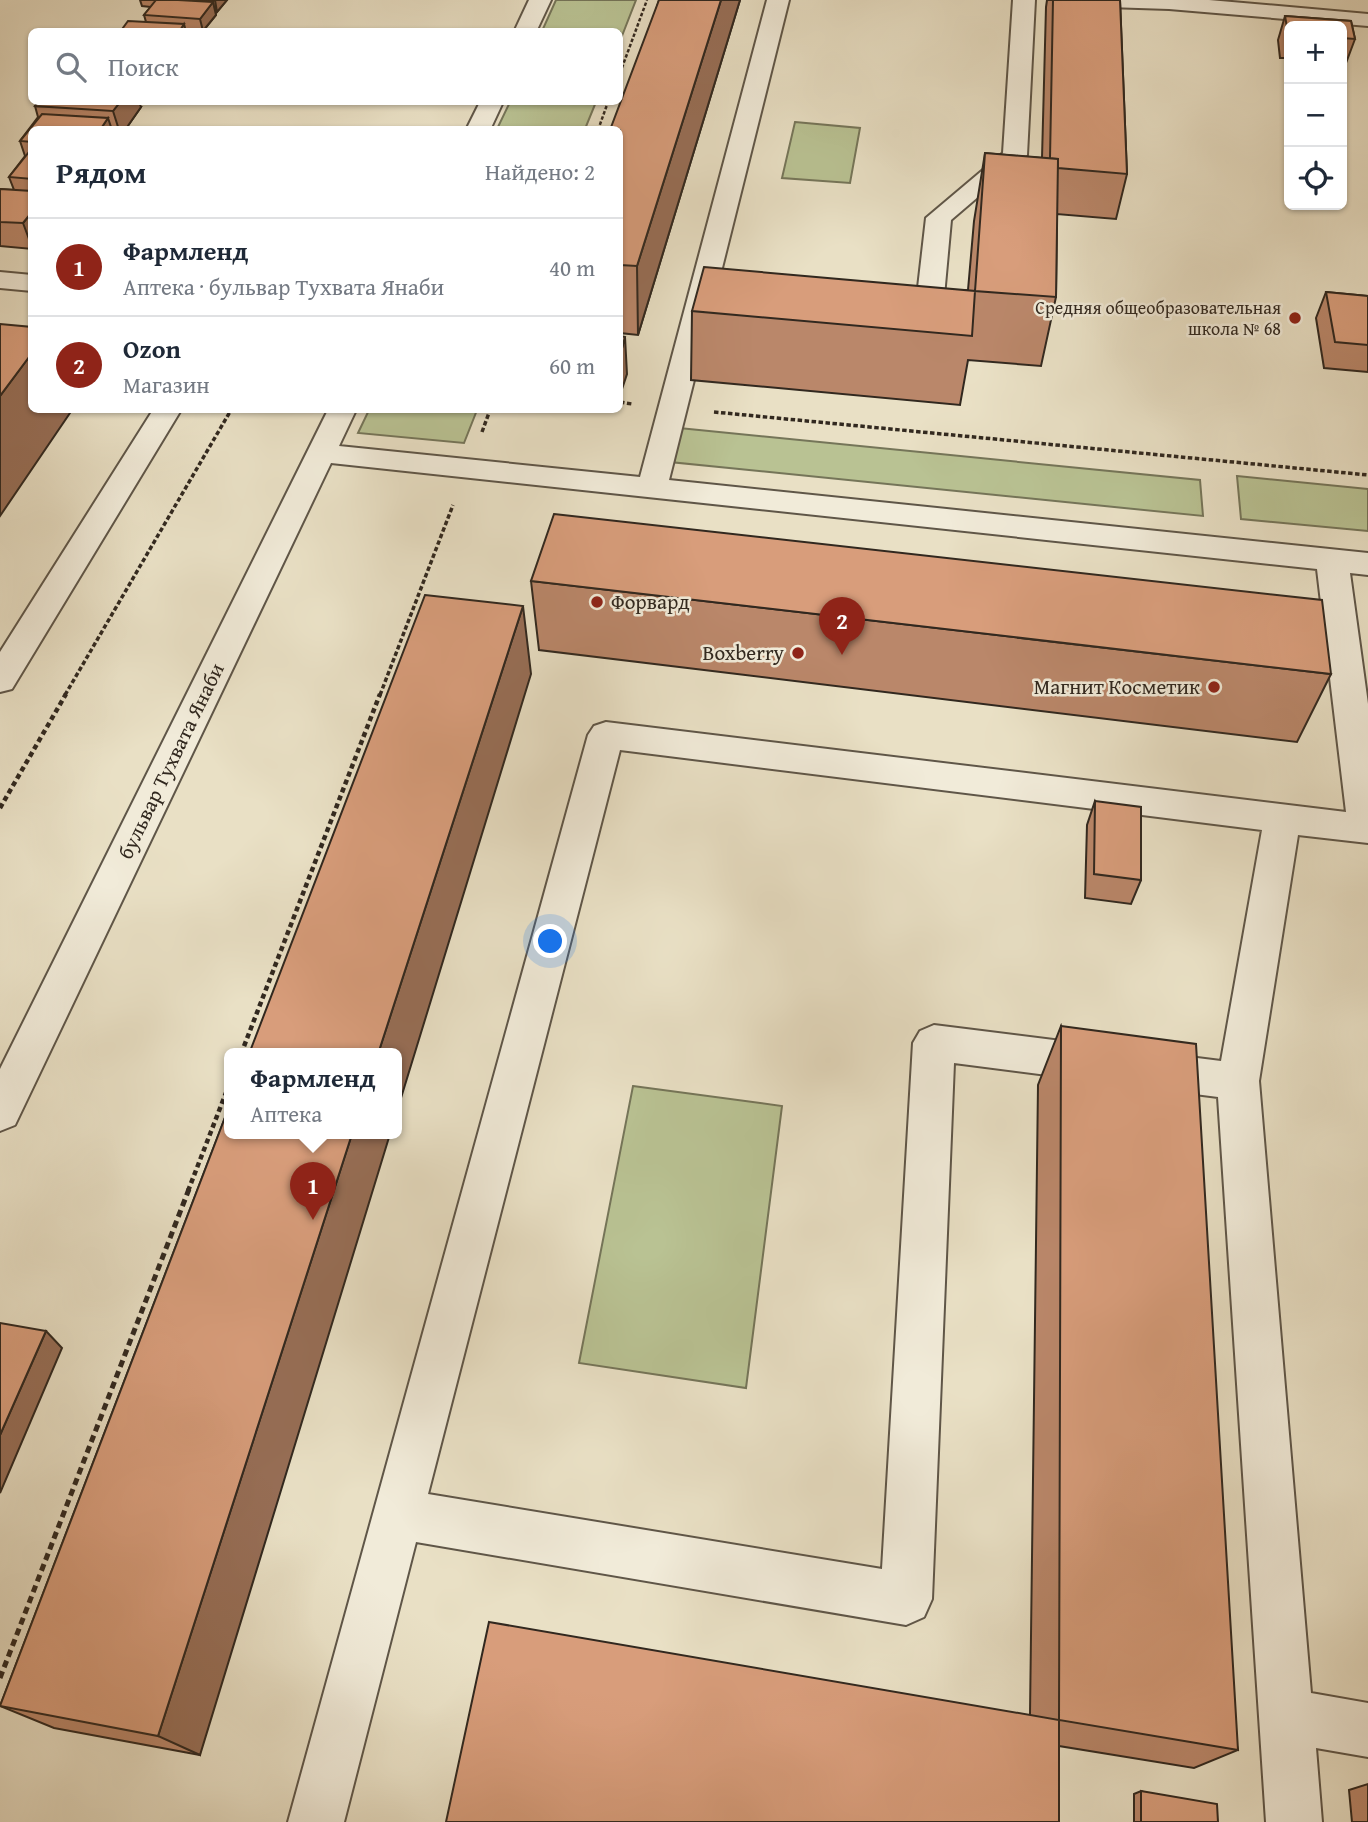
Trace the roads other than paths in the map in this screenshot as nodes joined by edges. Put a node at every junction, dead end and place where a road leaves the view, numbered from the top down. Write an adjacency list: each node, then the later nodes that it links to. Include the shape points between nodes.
1 (540, 0): 6 (street)
2 (778, 0): 11 (street)
3 (1024, 0): 13 (street, via 1015,155 939,218 925,341)
4 (1077, 0): 5 (street)
5 (1368, 19)
6 (527, 28)
7 (490, 105): 8 (street)
8 (480, 126)
9 (0, 280): 10 (street)
10 (28, 283)
11 (694, 321): 12 (street); 17 (street)
12 (722, 324)
13 (898, 339)
14 (165, 413): 19 (street)
15 (341, 413): 16 (street, бульвар Тухвата Янаби)
16 (321, 453): 17 (street); 22 (street, бульвар Тухвата Янаби)
17 (652, 488): 18 (street)
18 (1350, 562): 20 (street, via 1367,829)
19 (0, 680)
20 (1282, 819): 21 (street); 23 (street, via 606,735)
21 (1238, 1082): 23 (street, via 934,1043 906,1599); 24 (street)
22 (0, 1112)
23 (398, 1514): 26 (street)
24 (1286, 1716): 25 (street); 27 (street)
25 (1368, 1730)
26 (316, 1822)
27 (1294, 1822)

